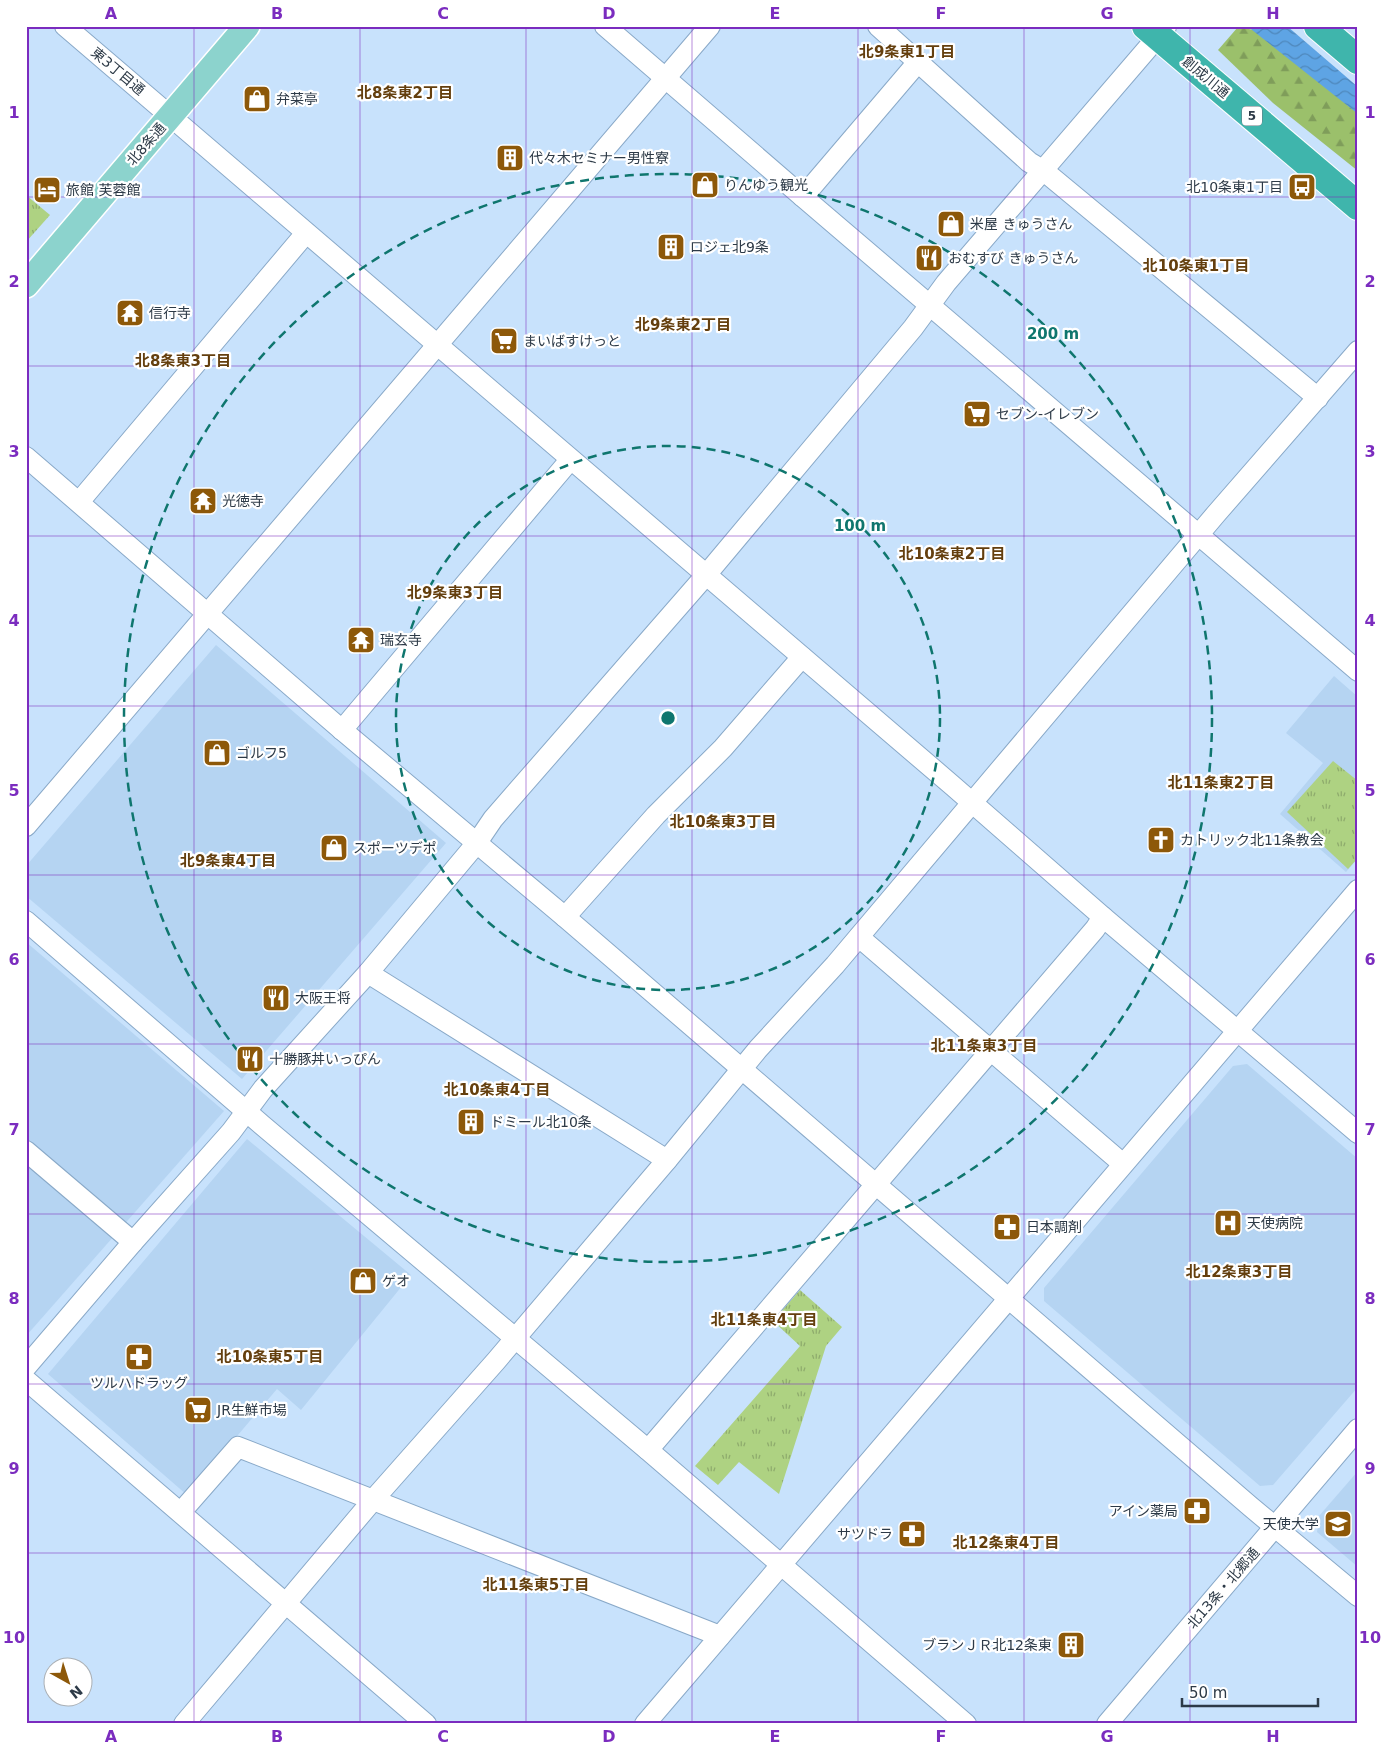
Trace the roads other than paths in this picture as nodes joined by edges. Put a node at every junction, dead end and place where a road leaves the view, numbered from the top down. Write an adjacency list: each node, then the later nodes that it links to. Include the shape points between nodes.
1 (65, 26): 11 (street, 東3丁目通)
2 (247, 26): 11 (main road, 北8条通)
3 (605, 26): 10 (street)
4 (710, 26): 10 (street)
5 (878, 26): 9 (street)
6 (1318, 26): 8 (highway)
7 (1157, 30): 12 (street, via 1143,52); 14 (highway, 創成川通 / 5)
8 (1358, 60)
9 (918, 62): 12 (street, via 1029,162); 13 (street)
10 (666, 78): 13 (street); 18 (street)
11 (170, 116): 15 (street, 東3丁目通); 16 (main road, 北8条通)
12 (1044, 171): 17 (street, via 946,283); 20 (street)
13 (803, 197): 17 (street)
14 (1358, 206)
15 (306, 233): 18 (street, 東3丁目通); 23 (street)
16 (26, 285)
17 (931, 306): 24 (street); 25 (street)
18 (437, 345): 22 (street, 東3丁目通); 26 (street)
19 (1358, 351): 20 (street)
20 (1318, 398): 24 (street)
21 (26, 457): 23 (street)
22 (570, 460): 25 (street, 東3丁目通); 29 (street)
23 (79, 502): 26 (street)
24 (1200, 535): 28 (street); 30 (street)
25 (706, 575): 27 (street, 東3丁目通); 32 (street, via 493,819)
26 (208, 613): 29 (street); 31 (street)
27 (802, 657): 30 (street, 東3丁目通); 34 (street)
28 (1358, 671)
29 (342, 730): 32 (street)
30 (972, 804): 35 (street, 東3丁目通); 37 (street)
31 (26, 826)
32 (476, 844): 34 (street); 38 (street)
33 (1358, 890): 39 (street)
34 (565, 917): 41 (street)
35 (1103, 917): 39 (street, 東3丁目通); 40 (street)
36 (26, 921): 42 (street)
37 (859, 937): 40 (street); 41 (street)
38 (368, 973): 42 (street, via 263,1089); 45 (street)
39 (1237, 1031): 43 (street, 東3丁目通); 46 (street)
40 (991, 1051): 46 (street); 47 (street)
41 (741, 1069): 45 (street); 47 (street)
42 (247, 1112): 48 (street); 50 (street)
43 (1358, 1133)
44 (26, 1151): 48 (street)
45 (668, 1160): 50 (street)
46 (1123, 1164): 49 (street)
47 (876, 1183): 49 (street); 54 (street)
48 (133, 1242): 51 (street)
49 (1009, 1298): 57 (street); 58 (street)
50 (516, 1338): 54 (street); 55 (street)
51 (26, 1367)
52 (26, 1380): 56 (street)
53 (1358, 1429): 57 (street, 北13条・北郷通)
54 (648, 1450): 58 (street)
55 (373, 1500): 56 (street, via 238,1447); 60 (street); 61 (street)
56 (181, 1512): 60 (street)
57 (1276, 1526): 59 (street); 66 (street, 北13条・北郷通)
58 (781, 1566): 61 (street); 65 (street)
59 (1358, 1596)
60 (286, 1604): 62 (street); 63 (street)
61 (720, 1636): 64 (street)
62 (184, 1724)
63 (426, 1724)
64 (645, 1724)
65 (966, 1724)
66 (1107, 1724)

